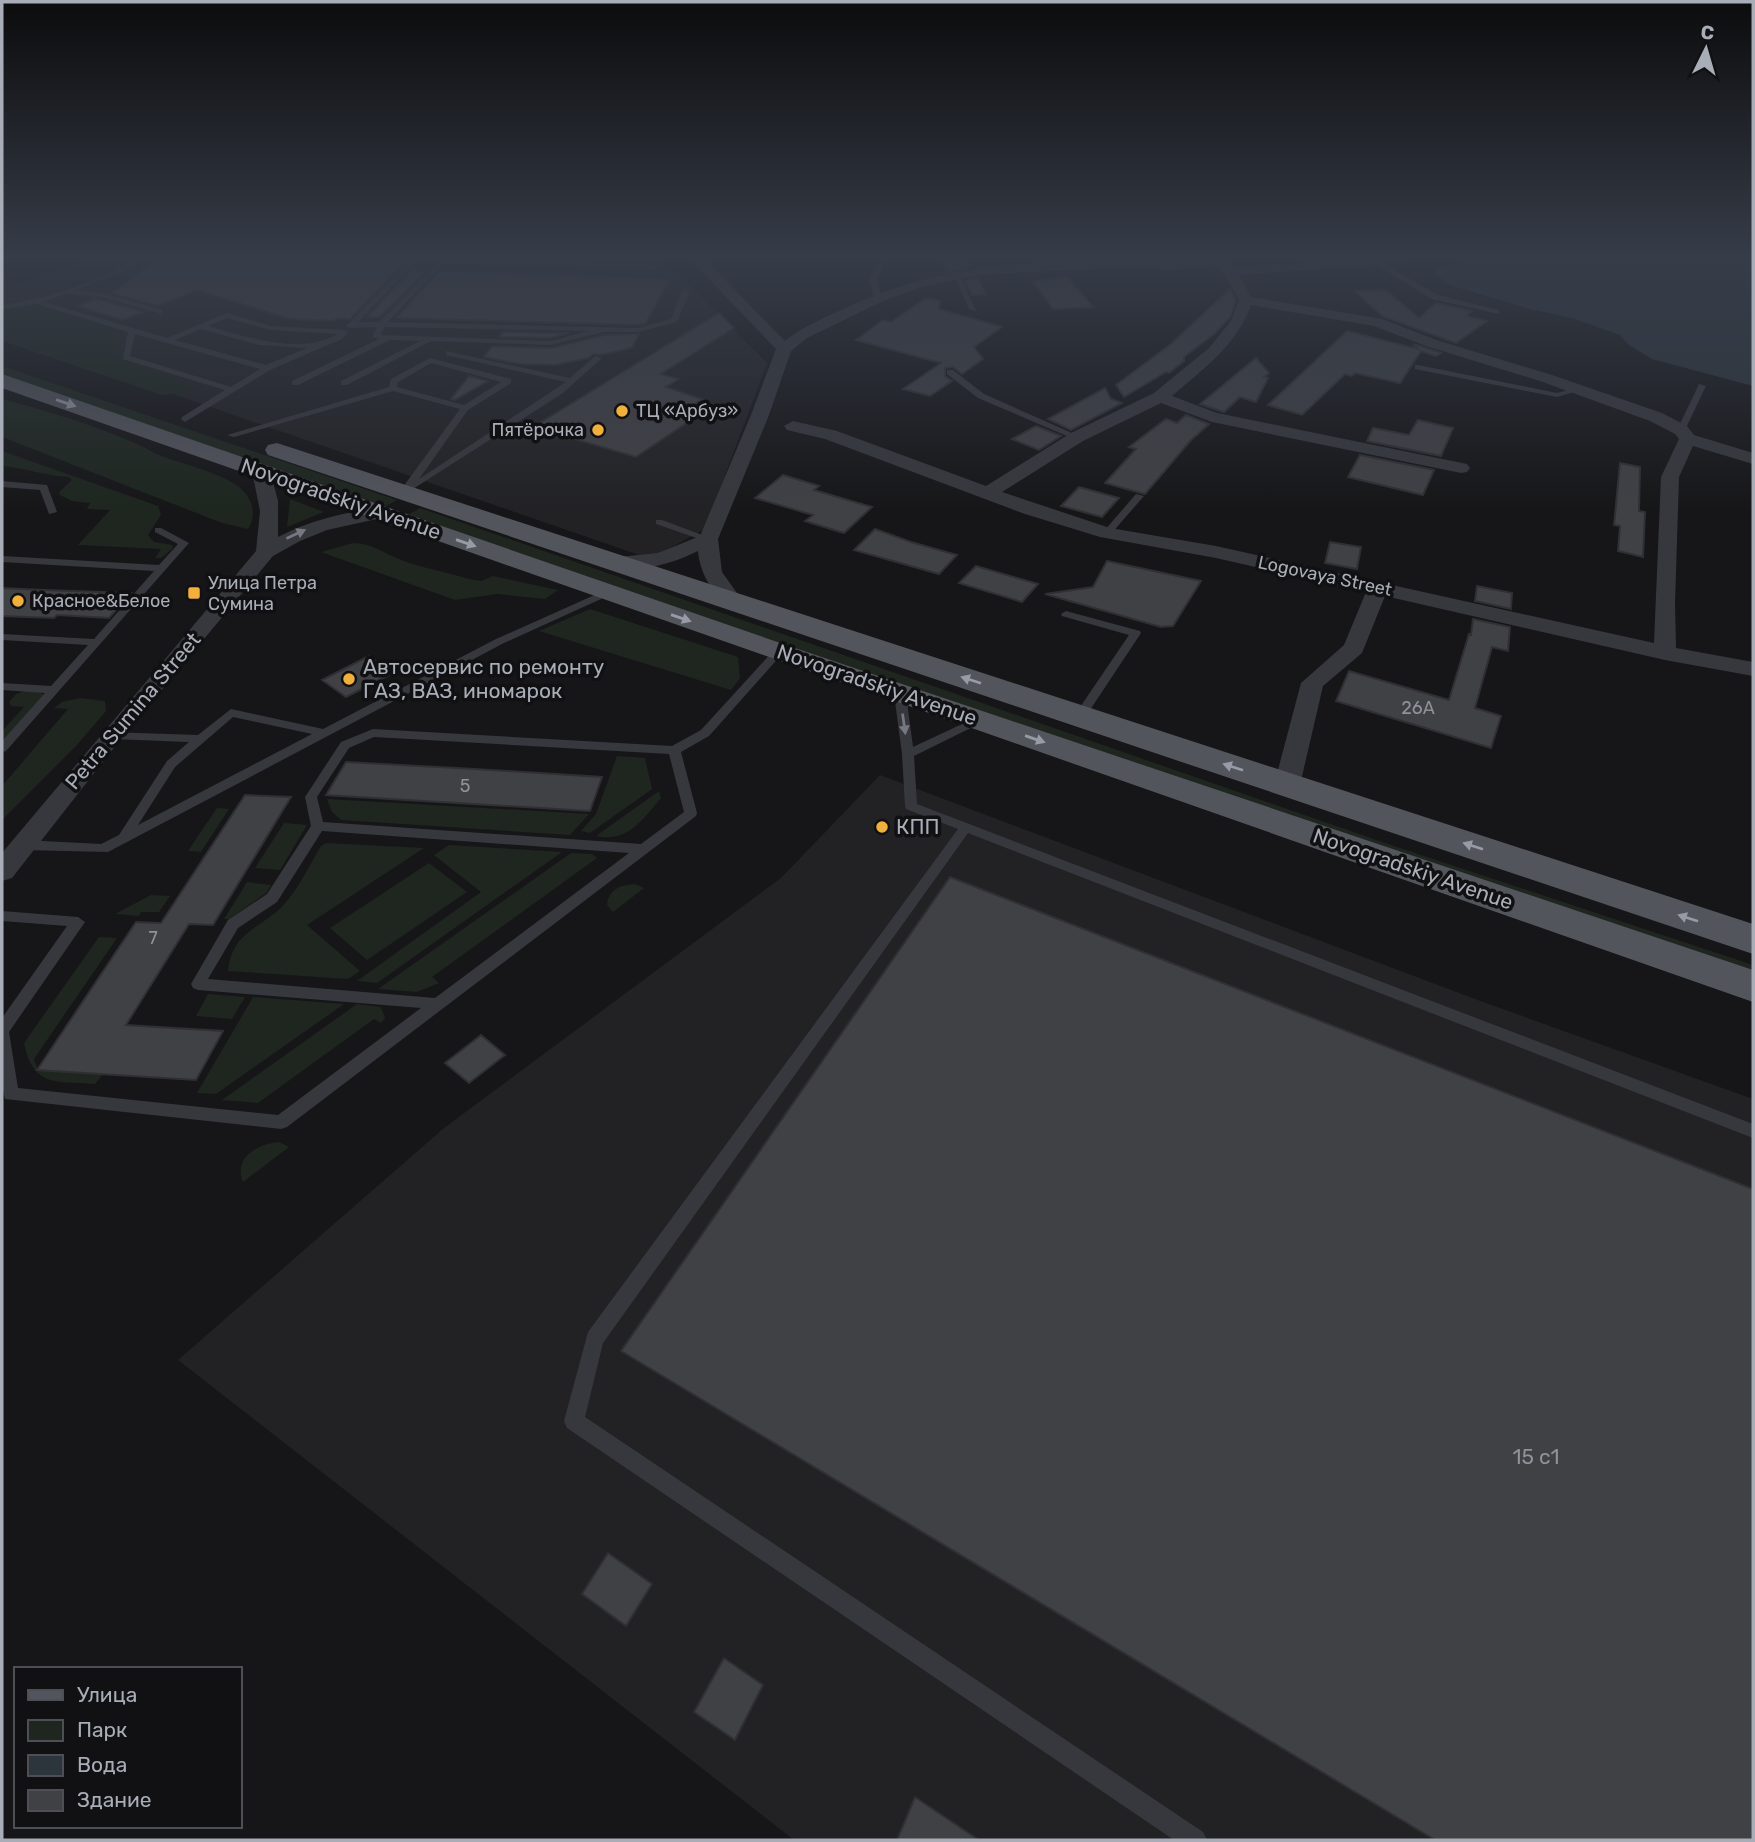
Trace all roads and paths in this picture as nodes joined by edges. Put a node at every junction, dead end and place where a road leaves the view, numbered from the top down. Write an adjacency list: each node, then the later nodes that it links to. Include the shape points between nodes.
1 (130, 340): 27 (lane, via 126,358)
2 (169, 340): 19 (lane)
3 (248, 340): 13 (lane)
4 (332, 340): 13 (lane)
5 (383, 340): 23 (lane)
6 (428, 340): 24 (lane)
7 (459, 340): 8 (lane)
8 (563, 340)
9 (777, 340): 14 (street)
10 (795, 340): 14 (street)
11 (1224, 340): 29 (street)
12 (1424, 340): 28 (street)
13 (317, 346): 19 (lane)
14 (784, 348): 48 (street)
15 (449, 353): 22 (lane)
16 (598, 358): 22 (lane)
17 (2, 359): 31 (main road, Novogradskiy Avenue)
18 (1418, 367): 28 (lane, via 1557,395)
19 (267, 368): 27 (lane)
20 (950, 372): 35 (lane, via 981,396)
21 (2, 380): 38 (main road, Novogradskiy Avenue, one-way to 38)
22 (572, 381): 40 (lane)
23 (295, 383)
24 (344, 383)
25 (1702, 386): 34 (lane)
26 (393, 388): 30 (lane); 30 (lane, via 394,381 429,360 508,381); 33 (lane)
27 (232, 390): 31 (lane)
28 (1577, 390): 34 (street, via 1656,417)
29 (1160, 397): 35 (street); 37 (street, via 1212,417)
30 (464, 408): 40 (lane)
31 (185, 419): 33 (main road, Novogradskiy Avenue)
32 (793, 426): 41 (street, Logovaya Street, via 831,435)
33 (232, 435): 40 (main road, Novogradskiy Avenue)
34 (1685, 435): 36 (street); 60 (street, via 1670,477)
35 (1077, 437): 41 (street)
36 (1753, 459)
37 (1461, 468)
38 (261, 471): 44 (main road, Novogradskiy Avenue); 49 (street, via 271,511)
39 (2, 484): 43 (lane, via 44,487)
40 (405, 491): 51 (main road, Novogradskiy Avenue)
41 (987, 494): 47 (street, Logovaya Street)
42 (1139, 496): 47 (lane)
43 (52, 512)
44 (379, 513): 49 (street, Petra Sumina Street, one-way to 44, via 289,536 318,525); 54 (main road, Novogradskiy Avenue, one-way to 54)
45 (659, 522): 48 (lane)
46 (158, 530): 52 (lane, via 184,543)
47 (1107, 533): 53 (street, Logovaya Street)
48 (708, 539): 51 (street, via 672,557 642,564); 55 (street, via 708,566 716,584)
49 (266, 552): 69 (street, Petra Sumina Street)
50 (2, 559): 52 (lane)
51 (616, 562): 55 (main road, Novogradskiy Avenue)
52 (162, 568): 58 (lane)
53 (1378, 587): 60 (street, Logovaya Street); 74 (street, via 1354,648 1312,683)
54 (608, 593): 59 (main road, Novogradskiy Avenue, one-way to 59); 68 (lane, via 500,641)
55 (732, 600): 66 (main road, Novogradskiy Avenue, one-way to 55)
56 (1066, 614): 66 (lane, via 1136,633)
57 (2, 637): 58 (lane)
58 (97, 642): 63 (lane)
59 (778, 652): 64 (main road, Novogradskiy Avenue); 72 (lane, via 705,733)
60 (1665, 653): 61 (street, Logovaya Street)
61 (1753, 669)
62 (8, 686): 63 (lane); 65 (lane)
63 (54, 690): 71 (lane)
64 (900, 694): 67 (main road, Novogradskiy Avenue); 73 (lane, one-way to 73)
65 (2, 699)
66 (1080, 716): 74 (main road, Novogradskiy Avenue, one-way to 66)
67 (981, 720): 73 (lane); 83 (main road, Novogradskiy Avenue, one-way to 83)
68 (324, 733): 70 (lane, via 231,713); 77 (lane)
69 (112, 735): 70 (lane); 78 (street, Petra Sumina Street)
70 (201, 738): 77 (lane, via 171,764)
71 (2, 748)
72 (674, 750): 75 (lane, via 373,733 345,745 311,797); 79 (lane, via 691,813)
73 (908, 754): 76 (lane, via 911,806)
74 (1287, 785): 82 (main road, Novogradskiy Avenue, one-way to 74)
75 (318, 825): 79 (lane); 84 (lane, via 272,898 233,924 198,984)
76 (966, 827): 86 (lane); 87 (lane, via 595,1339 574,1421)
77 (124, 838): 78 (lane, via 103,849)
78 (23, 845): 80 (street, Petra Sumina Street)
79 (644, 849): 84 (lane)
80 (2, 871)
81 (2, 916): 85 (lane, via 78,922)
82 (1753, 939)
83 (1753, 986)
84 (440, 1004): 85 (lane, via 281,1122 11,1094)
85 (2, 1031)
86 (1753, 1131)
87 (1195, 1840)

